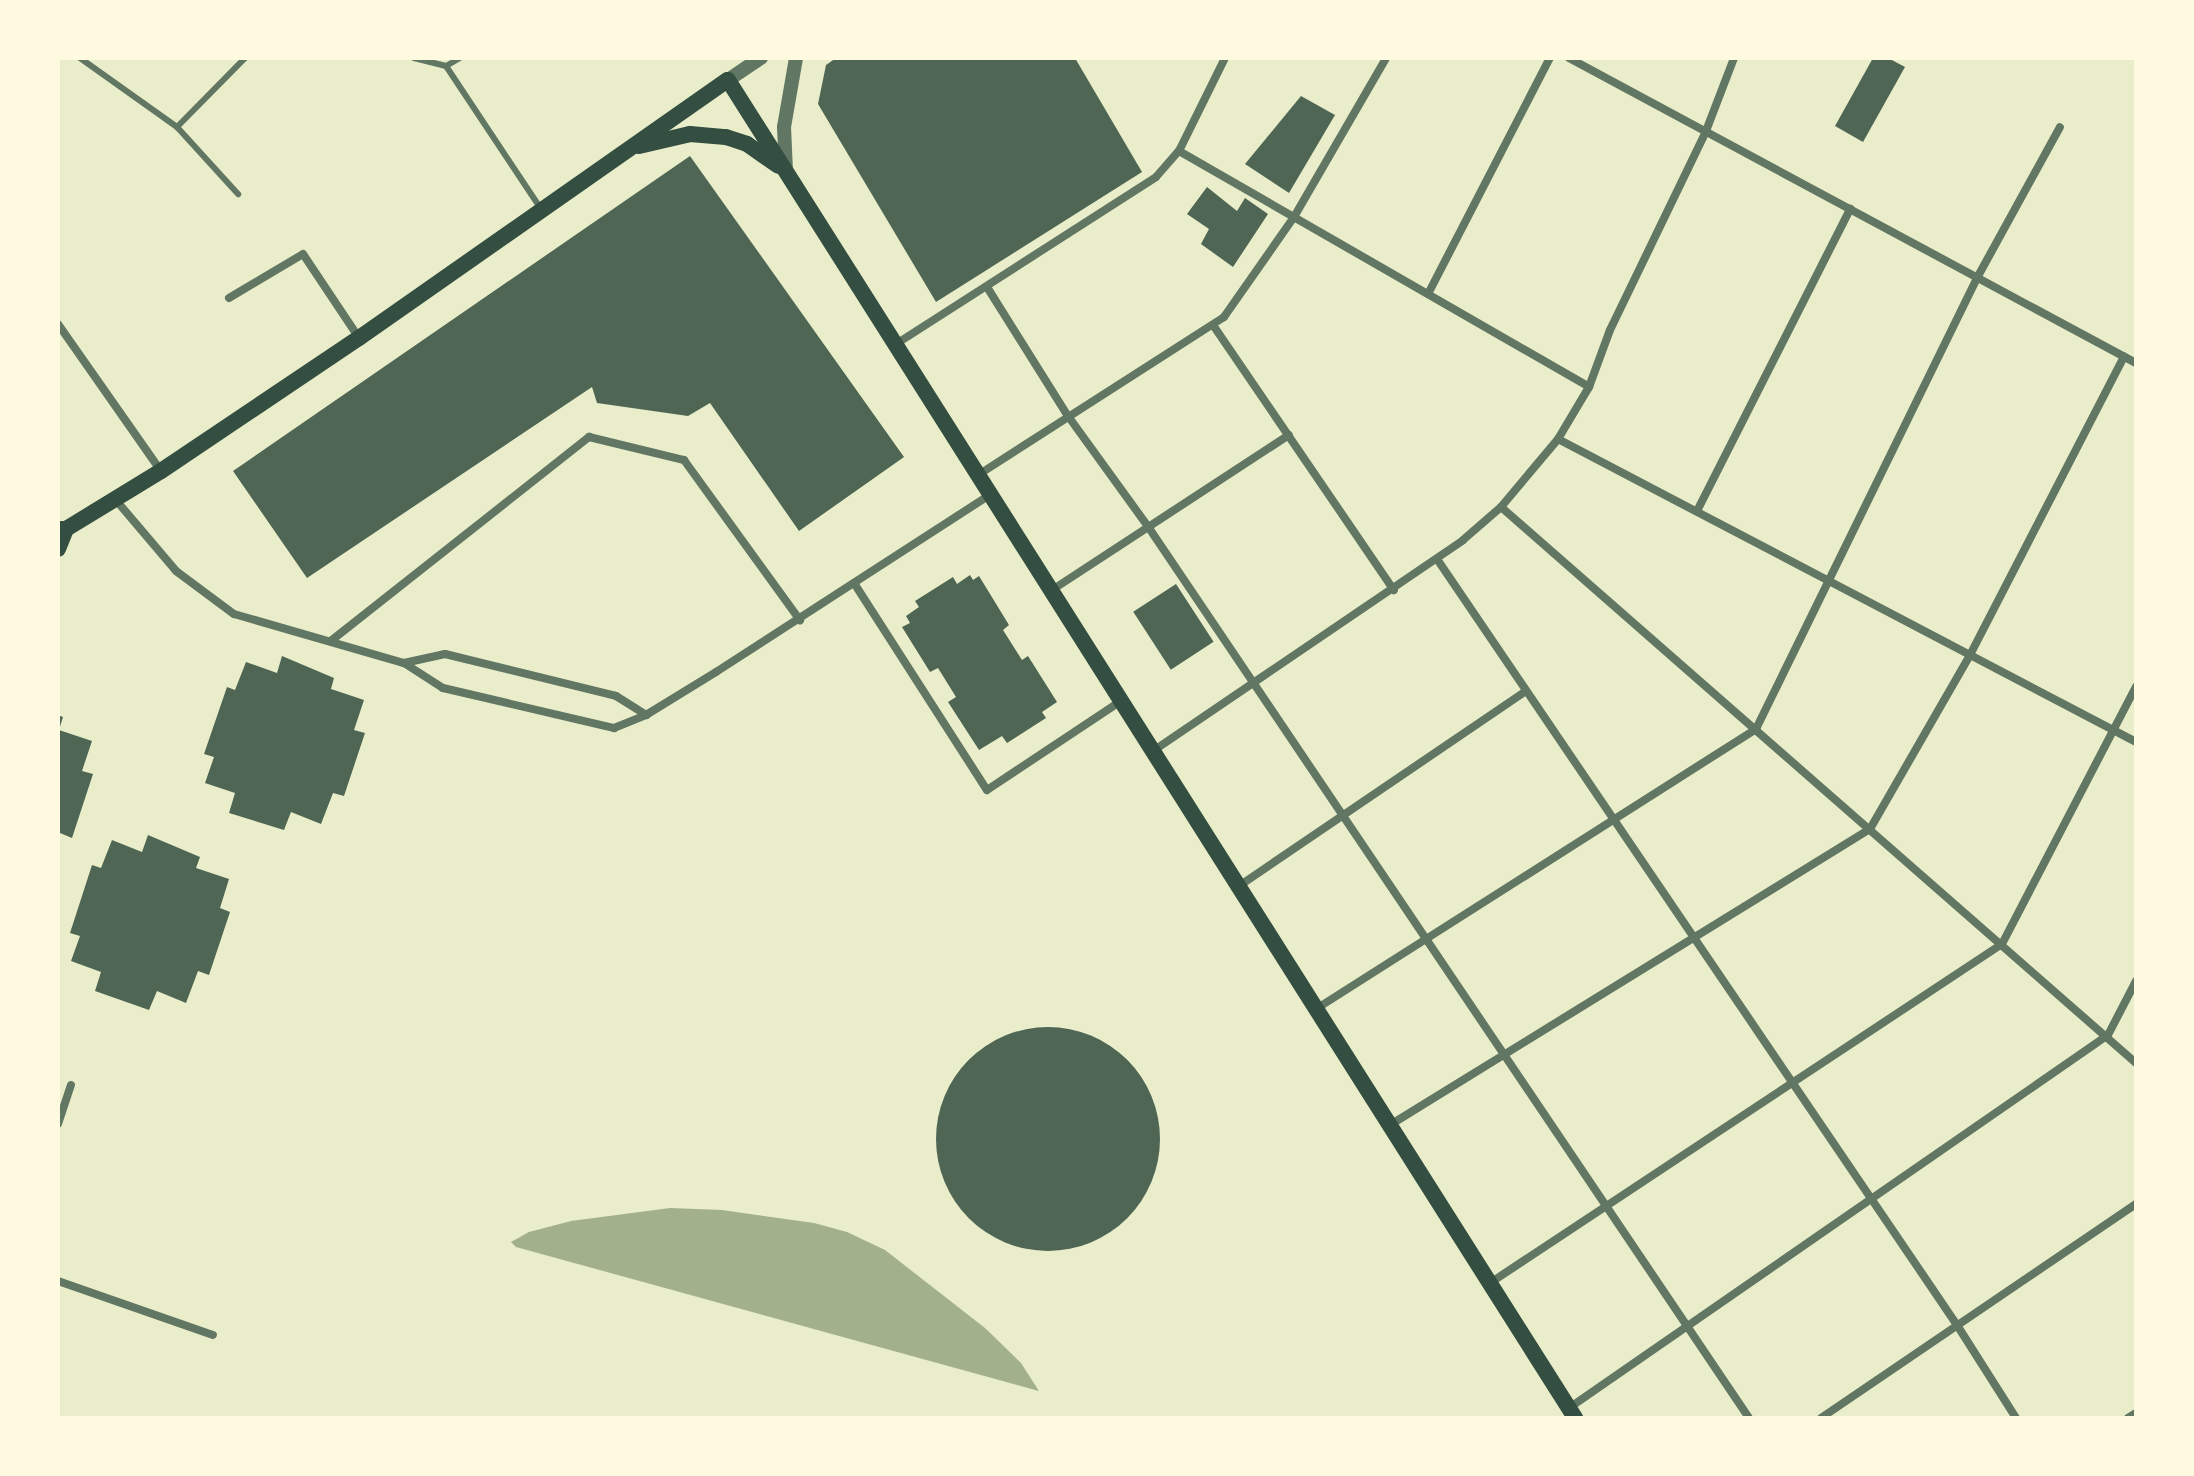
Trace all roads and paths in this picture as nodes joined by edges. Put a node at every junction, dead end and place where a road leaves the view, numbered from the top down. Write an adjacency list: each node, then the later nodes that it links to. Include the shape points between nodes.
1 (80, 58): 14 (lane)
2 (245, 58): 14 (lane)
3 (414, 58): 12 (lane)
4 (460, 58): 12 (lane)
5 (796, 58): 19 (street, via 784,127)
6 (1225, 58): 18 (street)
7 (1386, 58): 23 (street)
8 (1550, 58): 26 (street)
9 (1569, 58): 16 (street)
10 (1734, 58): 16 (street)
11 (757, 59): 13 (street)
12 (446, 66): 21 (lane)
13 (728, 80): 17 (main road); 19 (main road)
14 (177, 127): 20 (lane)
15 (2060, 127): 24 (street)
16 (1706, 131): 22 (street); 34 (street, via 1610,330)
17 (628, 148): 19 (main road, via 690,134 726,137 747,144); 21 (main road)
18 (1179, 151): 23 (street); 25 (street, via 1156,177)
19 (786, 171): 31 (main road)
20 (238, 194)
21 (541, 209): 30 (main road)
22 (1850, 209): 24 (street); 43 (street)
23 (1294, 217): 26 (street); 29 (street)
24 (1977, 278): 32 (street); 48 (street)
25 (987, 287): 31 (street); 35 (street)
26 (1428, 294): 34 (street)
27 (229, 298): 30 (street, via 303,254)
28 (58, 324): 38 (street)
29 (1213, 325): 35 (street); 36 (street)
30 (359, 338): 38 (main road)
31 (896, 344): 39 (main road)
32 (2124, 356): 33 (street); 54 (street)
33 (2136, 363)
34 (1589, 387): 37 (street)
35 (1068, 416): 39 (street); 44 (street)
36 (1289, 435): 44 (street); 51 (street)
37 (1558, 439): 42 (street); 43 (street)
38 (161, 471): 41 (main road)
39 (978, 475): 40 (main road)
40 (991, 494): 49 (street); 50 (main road)
41 (115, 498): 45 (main road); 53 (street, via 176,571 234,614)
42 (1501, 507): 47 (street); 61 (street)
43 (1697, 511): 48 (street)
44 (1149, 528): 50 (street); 56 (street)
45 (62, 529): 46 (main road)
46 (58, 549)
47 (1437, 559): 51 (street); 58 (street)
48 (1830, 581): 54 (street); 61 (street)
49 (854, 583): 52 (street); 59 (street, via 987,790)
50 (1051, 590): 59 (main road)
51 (1394, 590): 56 (street)
52 (800, 620): 53 (street, via 684,460 589,437); 60 (street)
53 (332, 640): 55 (street)
54 (1970, 655): 62 (street); 67 (street)
55 (404, 663): 60 (street, via 445,654 616,696); 60 (street, via 443,688 614,728)
56 (1252, 684): 64 (street); 65 (street)
57 (2136, 687): 62 (street)
58 (1526, 691): 65 (street); 66 (street)
59 (1122, 701): 64 (main road)
60 (646, 715)
61 (1756, 729): 66 (street); 67 (street)
62 (2114, 730): 63 (street); 71 (street)
63 (2136, 742)
64 (1153, 751): 68 (main road)
65 (1342, 817): 68 (street); 70 (street)
66 (1613, 819): 69 (street); 70 (street)
67 (1870, 829): 69 (street); 71 (street)
68 (1239, 886): 73 (main road)
69 (1694, 938): 75 (street); 77 (street)
70 (1425, 940): 73 (street); 75 (street)
71 (2002, 944): 74 (street); 77 (street)
72 (2136, 981): 74 (street)
73 (1316, 1009): 80 (main road)
74 (2108, 1035): 76 (street); 81 (street)
75 (1502, 1056): 80 (street); 83 (street)
76 (2136, 1063)
77 (1793, 1083): 81 (street); 83 (street)
78 (71, 1085): 79 (street)
79 (58, 1124)
80 (1390, 1125): 85 (main road)
81 (1871, 1198): 86 (street); 87 (street)
82 (2136, 1204): 86 (street)
83 (1605, 1208): 85 (street); 87 (street)
84 (58, 1281): 88 (street)
85 (1490, 1283): 89 (main road)
86 (1957, 1325): 92 (street); 93 (street)
87 (1689, 1326): 89 (street); 91 (street)
88 (213, 1335)
89 (1572, 1413)
90 (2136, 1413): 94 (street)
91 (1749, 1418)
92 (1821, 1418)
93 (2016, 1418)
94 (2128, 1418)

